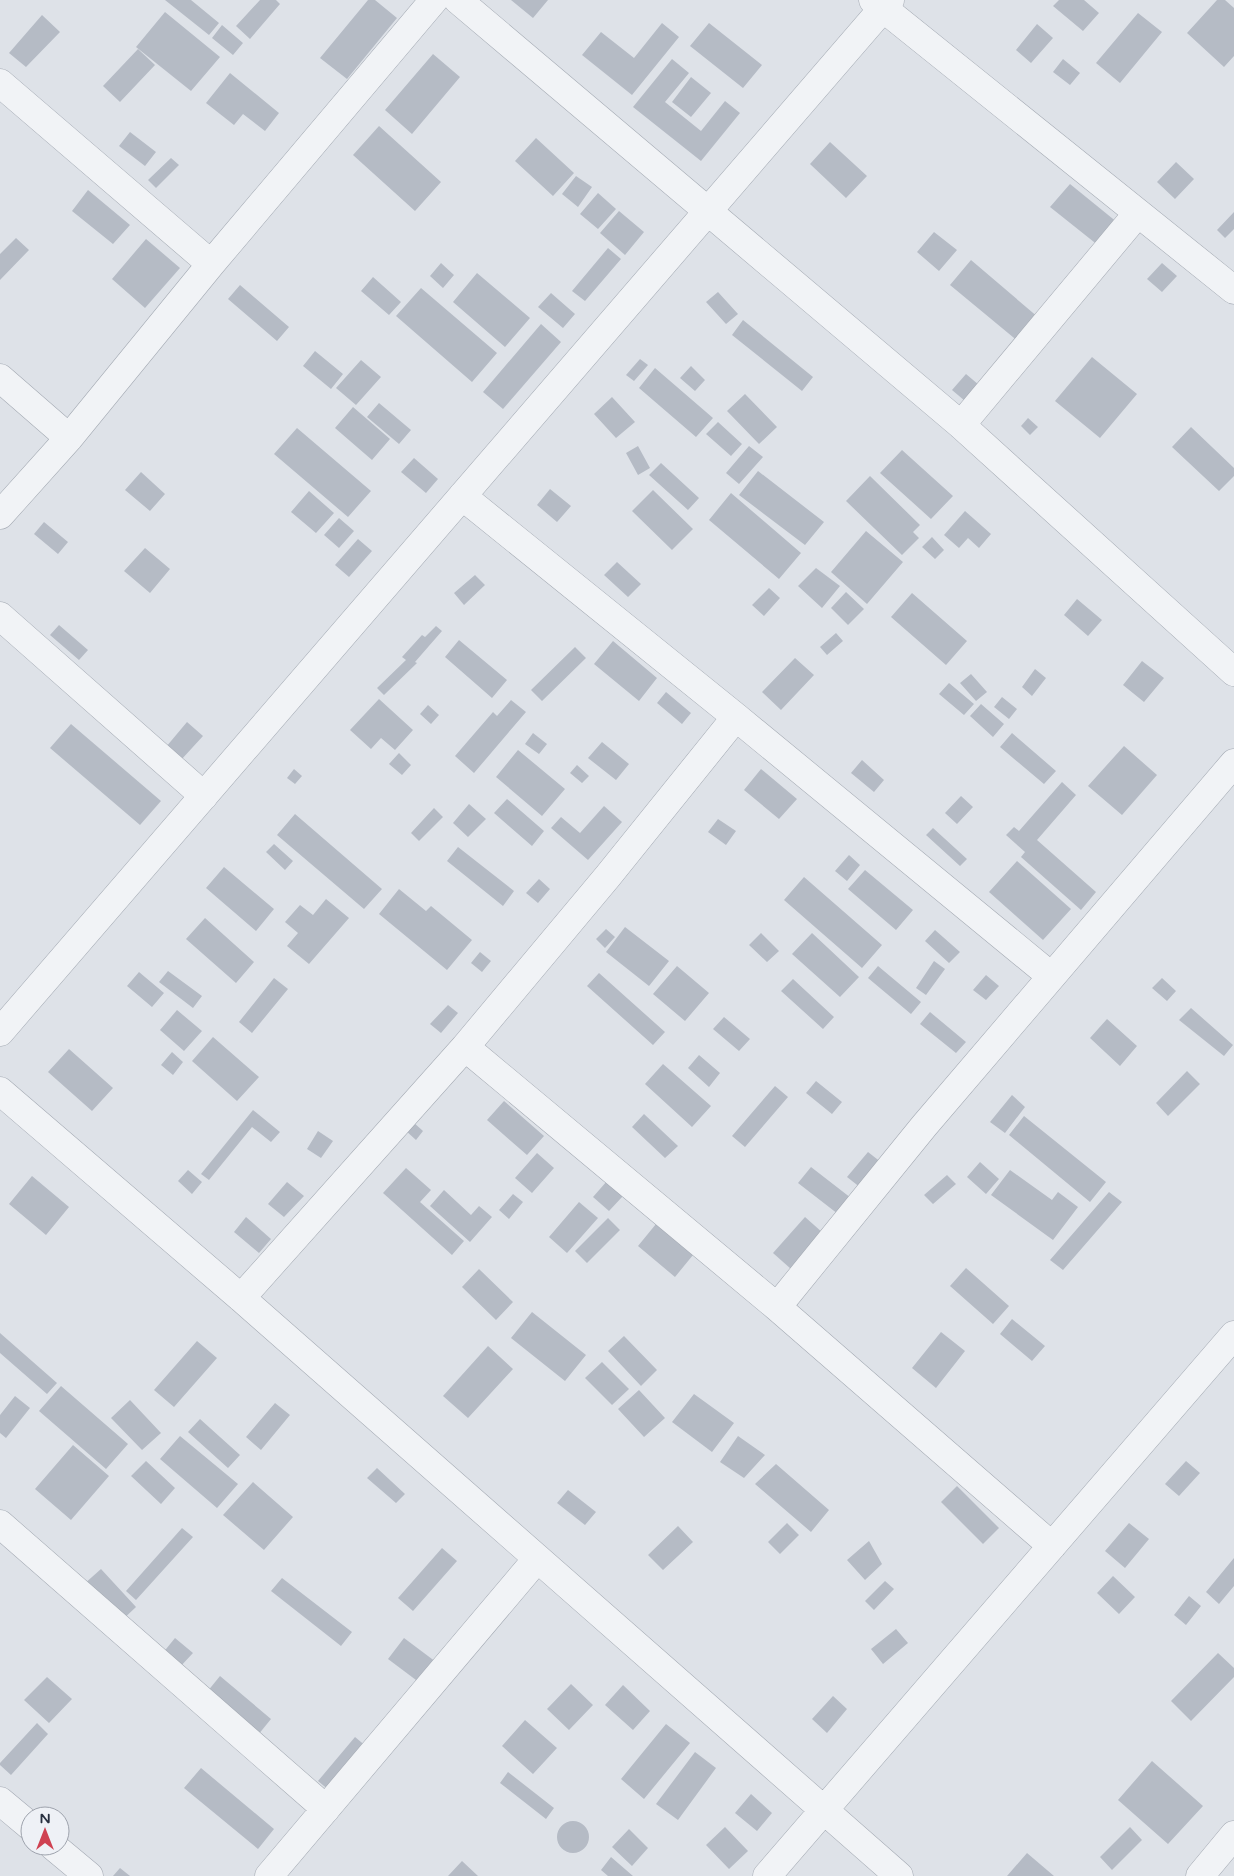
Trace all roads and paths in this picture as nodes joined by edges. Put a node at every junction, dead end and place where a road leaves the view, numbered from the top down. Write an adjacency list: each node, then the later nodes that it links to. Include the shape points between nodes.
1 (434, 0): 7 (street)
2 (458, 0): 5 (street)
3 (882, 3): 5 (street); 6 (street)
4 (0, 83): 7 (street)
5 (707, 212): 10 (street); 12 (street)
6 (1138, 213): 8 (street); 10 (street)
7 (211, 264): 11 (street)
8 (1234, 290)
9 (0, 378): 11 (street)
10 (961, 425): 15 (street)
11 (68, 438): 13 (street)
12 (462, 496): 16 (street); 18 (street)
13 (0, 515)
14 (0, 616): 18 (street)
15 (1234, 672)
16 (736, 717): 19 (street); 21 (street)
17 (1234, 763): 19 (street)
18 (204, 796): 20 (street)
19 (1051, 976): 24 (street)
20 (0, 1032)
21 (465, 1047): 23 (street); 24 (street)
22 (0, 1090): 23 (street)
23 (241, 1298): 28 (street)
24 (777, 1307): 27 (street)
25 (1234, 1336): 27 (street)
26 (4, 1537): 30 (street)
27 (1052, 1546): 31 (street)
28 (537, 1559): 30 (street); 31 (street)
29 (0, 1801): 32 (street)
30 (326, 1809): 36 (street)
31 (824, 1810): 37 (street); 38 (street)
32 (20, 1818)
33 (1234, 1835): 39 (street)
34 (65, 1856): 35 (street)
35 (89, 1876)
36 (269, 1876)
37 (767, 1876)
38 (899, 1876)
39 (1200, 1876)

